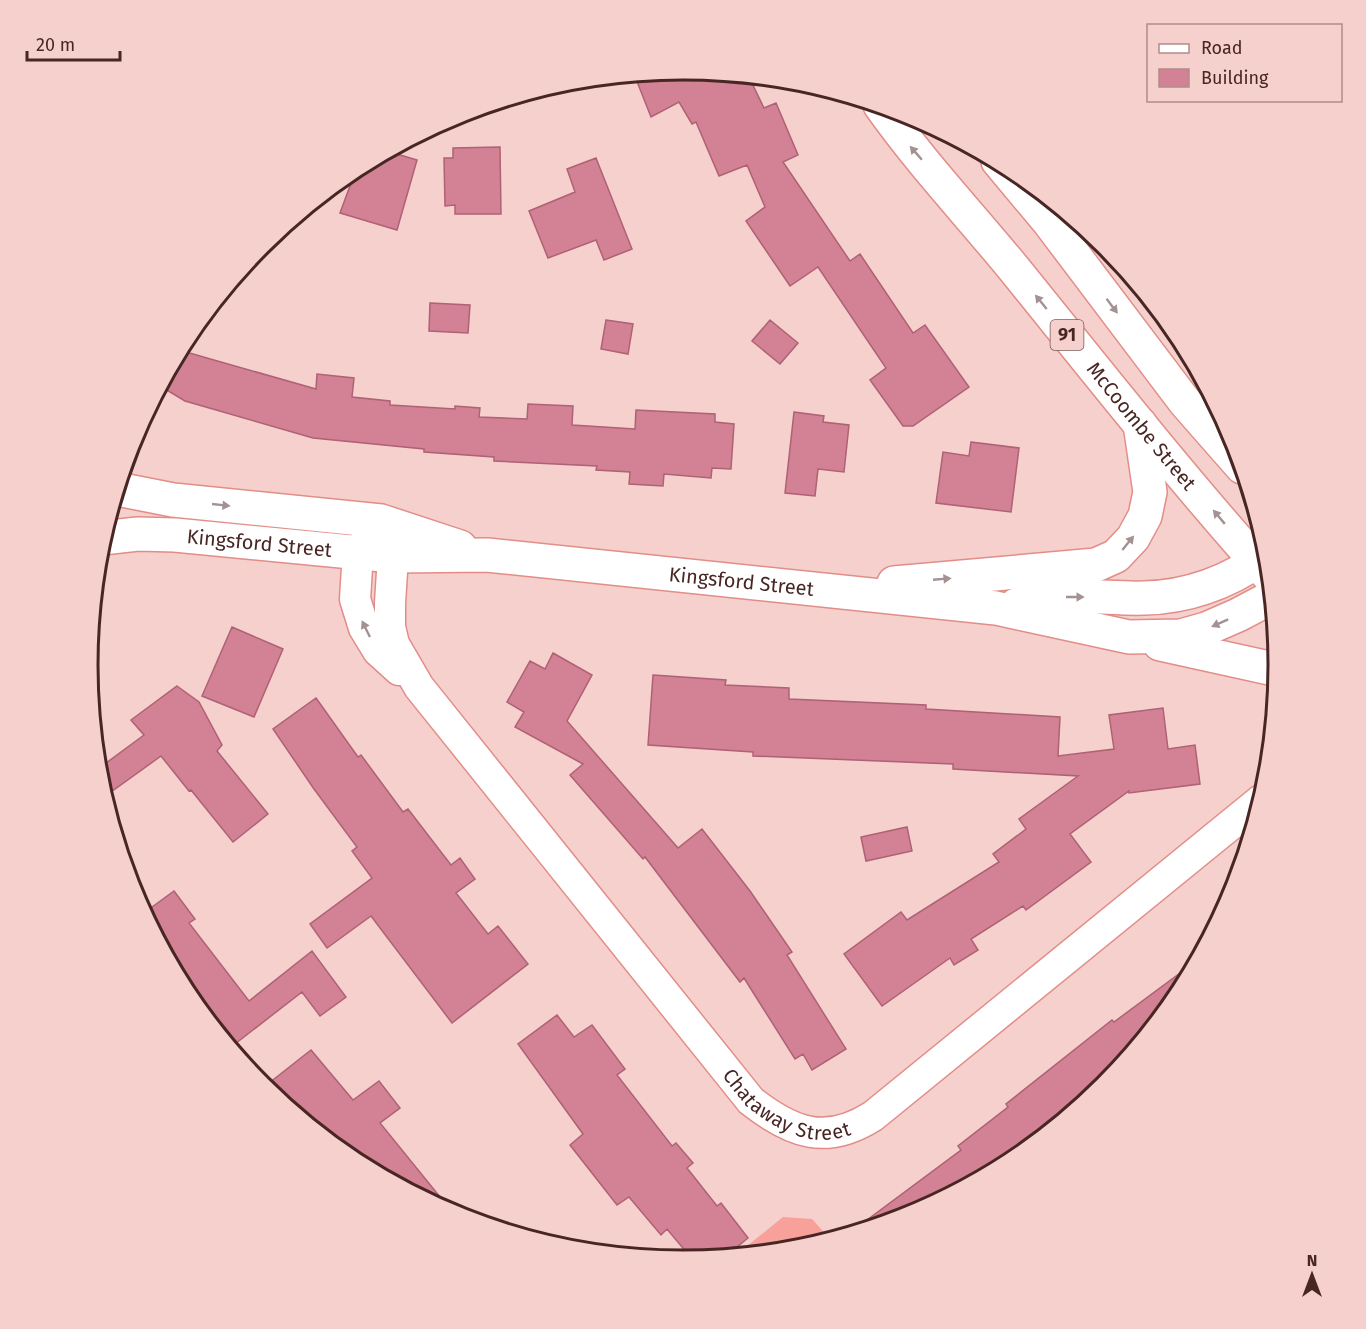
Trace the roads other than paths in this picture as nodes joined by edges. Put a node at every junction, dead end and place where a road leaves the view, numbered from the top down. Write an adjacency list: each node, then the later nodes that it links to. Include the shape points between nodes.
1 (889, 117): 4 (street, McCoombe Street / 91, one-way to 1)
2 (1018, 185): 3 (street, one-way to 3)
3 (1185, 402): 5 (street); 6 (street)
4 (1140, 424): 13 (street, McCoombe Street / 91, one-way to 4); 15 (street, one-way to 4, via 1096,565 1116,556 1133,538 1145,516 1150,492)
5 (1217, 427)
6 (1226, 449)
7 (125, 491): 8 (street, Kingsford Street, one-way to 8, via 173,500)
8 (381, 521): 10 (street); 11 (street, Kingsford Street); 12 (street, Chataway Street)
9 (112, 537): 10 (street, Kingsford Street, via 175,535)
10 (358, 552): 12 (street, Kingsford Street); 20 (street, Chataway Street, one-way to 10, via 378,651 364,628 355,599)
11 (487, 555): 12 (street, Kingsford Street); 15 (street, Kingsford Street)
12 (393, 556): 20 (street, Chataway Street, via 390,627 394,645)
13 (1258, 556)
14 (1260, 566): 17 (street, Kingsford Street, one-way to 14, via 1067,597 1174,596)
15 (821, 590): 17 (street, Kingsford Street)
16 (1264, 601): 18 (street, Kingsford Street, one-way to 18, via 1206,630 1180,636)
17 (996, 608): 18 (street, Kingsford Street)
18 (1129, 637): 19 (street)
19 (1268, 668)
20 (418, 687): 21 (street, Chataway Street, via 752,1101 769,1115 810,1132 845,1131 873,1116)
21 (1250, 809)

